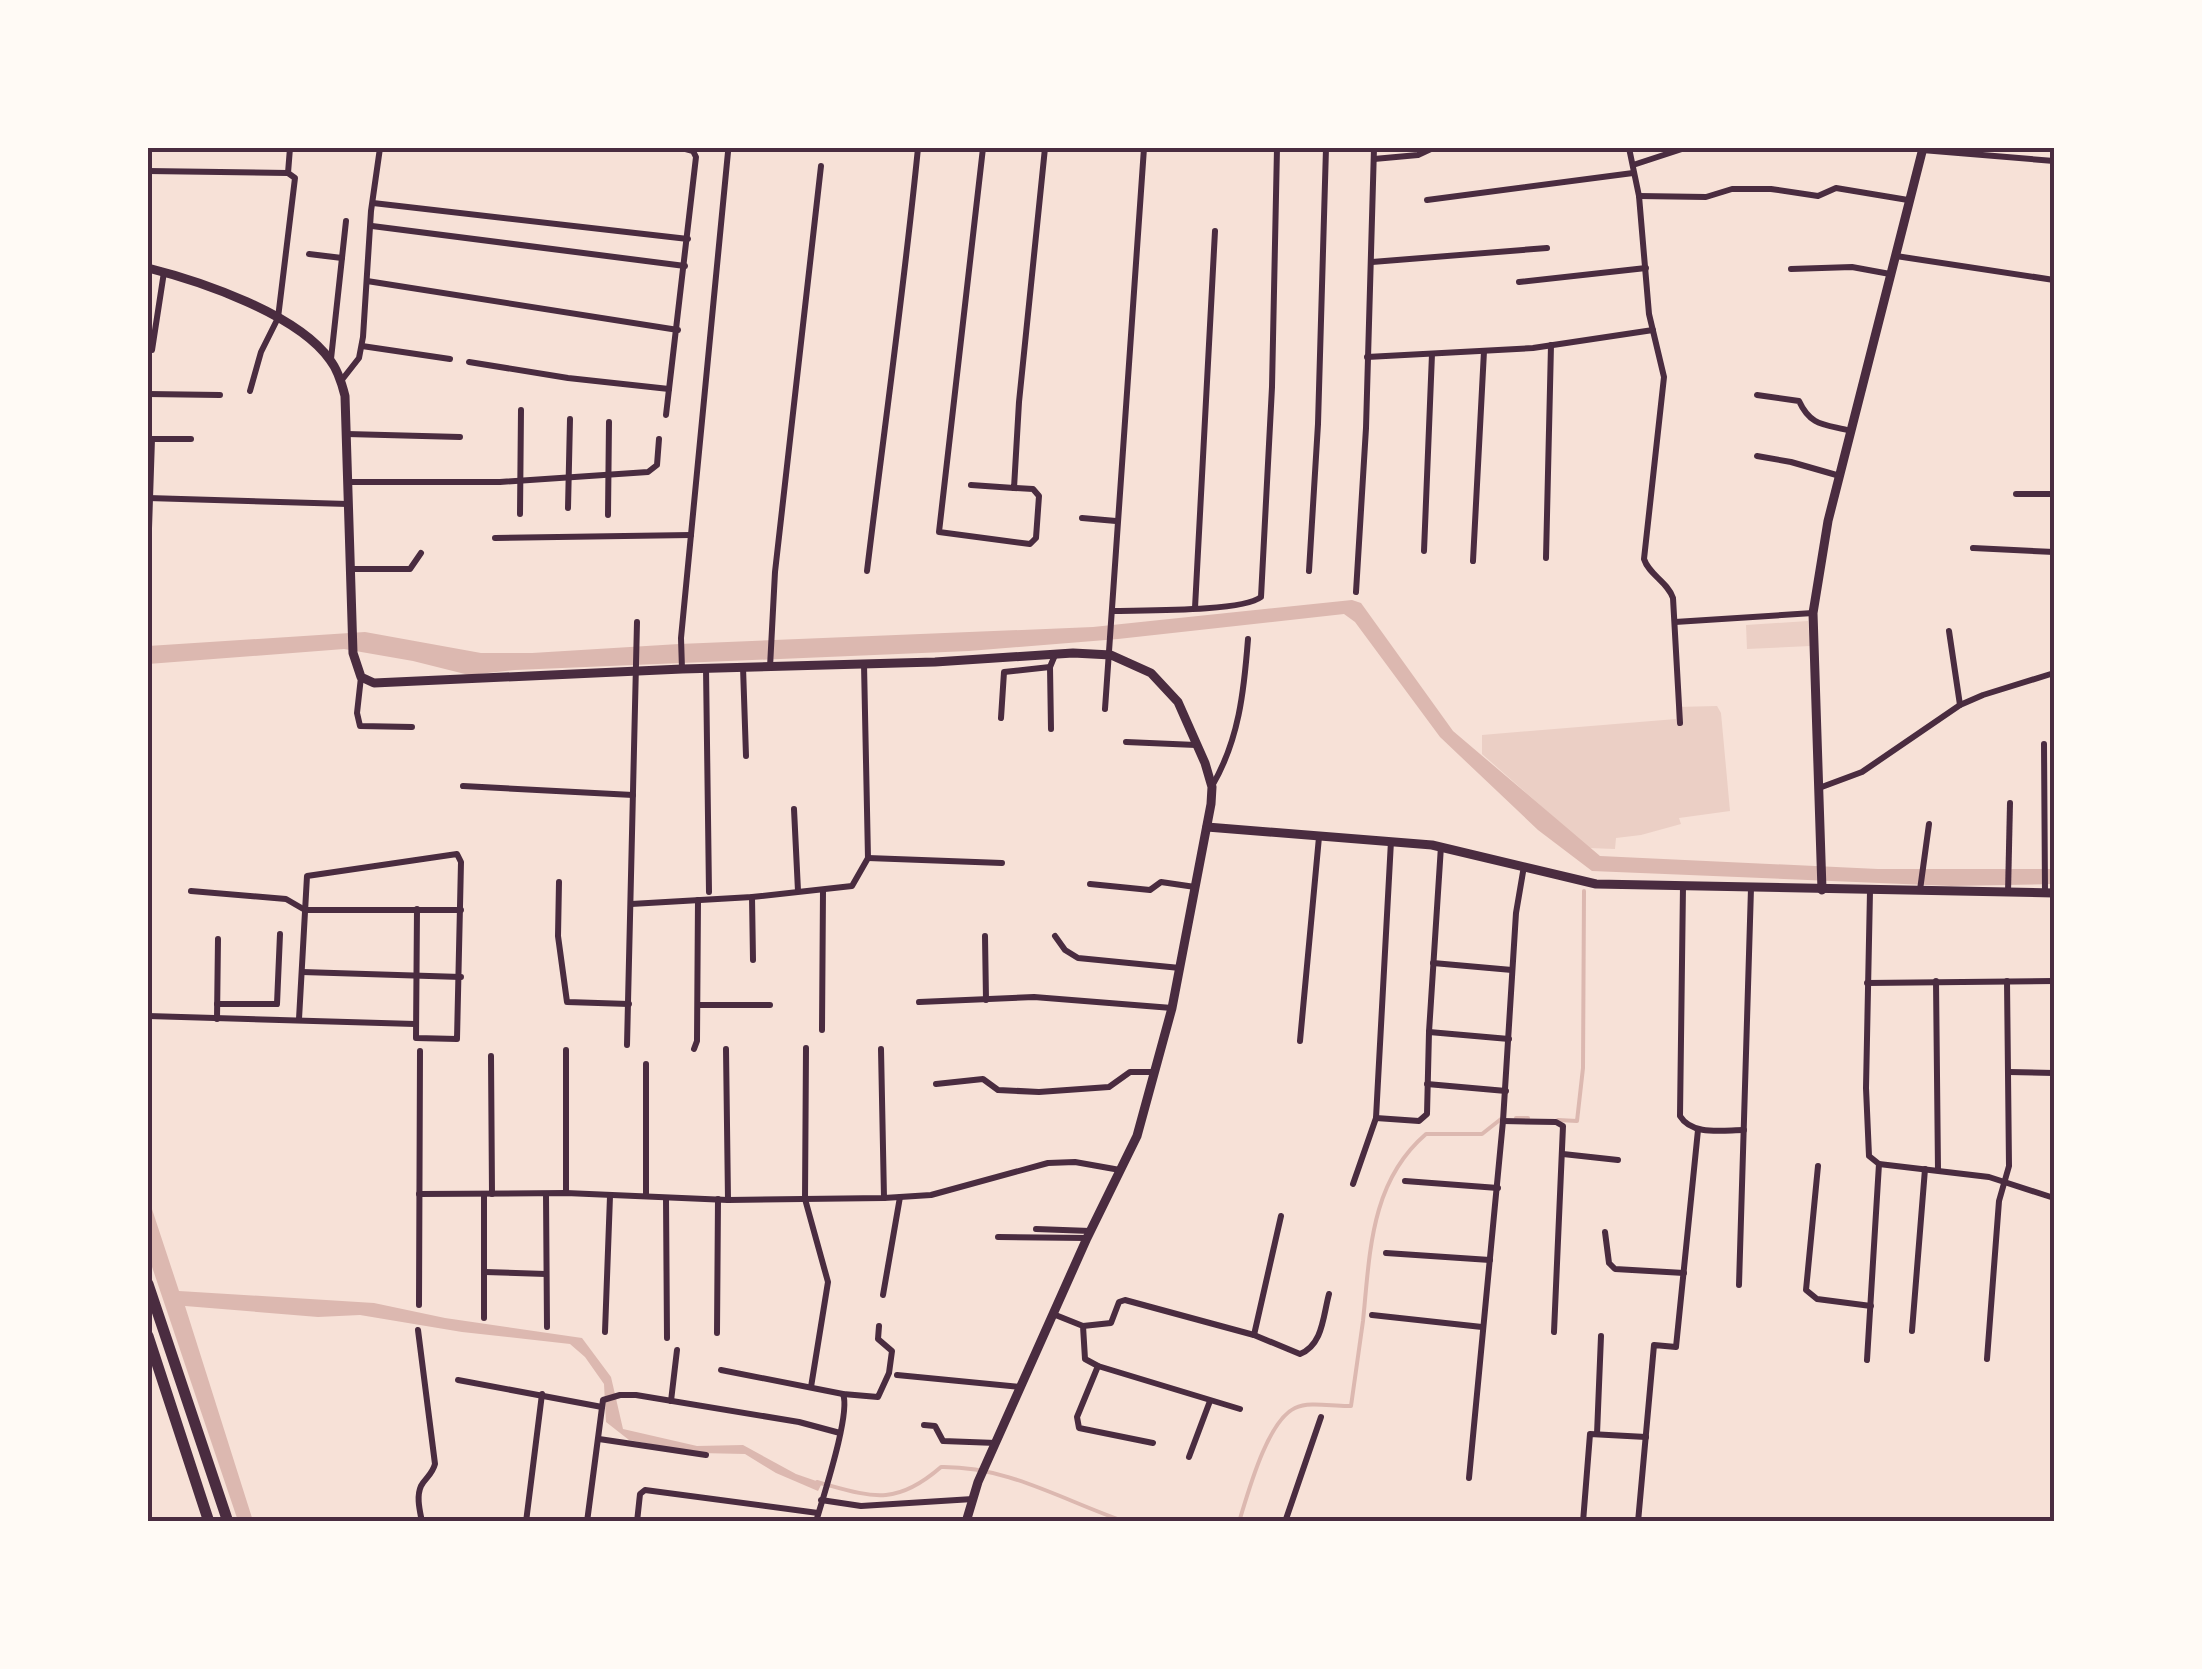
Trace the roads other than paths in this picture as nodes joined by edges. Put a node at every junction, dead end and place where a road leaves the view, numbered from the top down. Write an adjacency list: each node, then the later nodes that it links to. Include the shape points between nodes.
1 (290, 148): 23 (street)
2 (380, 148): 27 (street)
3 (682, 148): 31 (street, via 696,157)
4 (918, 148): 101 (street)
5 (983, 148): 81 (street, via 939,532 1030,544 1036,538 1038,492)
6 (1045, 148): 81 (street)
7 (1144, 148): 90 (street)
8 (1196, 148): 9 (street)
9 (1207, 148)
10 (1277, 148): 104 (street, via 1263,591 1253,602)
11 (1326, 148): 102 (street)
12 (1374, 148): 18 (street)
13 (1433, 148): 18 (street)
14 (1629, 148): 21 (street)
15 (1685, 148): 21 (street)
16 (1922, 149): 19 (street); 26 (street)
17 (728, 152): 91 (street)
18 (1374, 158): 36 (street)
19 (2054, 161)
20 (821, 166): 113 (street)
21 (1633, 169): 24 (street); 25 (street)
22 (148, 172): 23 (street)
23 (288, 174): 46 (street, via 296,183)
24 (1639, 196): 26 (street, via 1771,188 1818,196 1836,188); 39 (street)
25 (1427, 200)
26 (1908, 200): 34 (street)
27 (373, 203): 29 (street); 31 (street)
28 (346, 221): 35 (street)
29 (372, 226): 37 (street); 43 (street)
30 (1214, 231): 104 (street)
31 (688, 239): 37 (street)
32 (1547, 248): 36 (street)
33 (309, 254): 35 (street)
34 (1894, 255): 42 (street); 44 (street)
35 (342, 258): 56 (street)
36 (1372, 262): 54 (street)
37 (686, 266): 47 (street)
38 (148, 268): 41 (street)
39 (1646, 268): 45 (street); 48 (street)
40 (1790, 269): 42 (street, via 1837,266)
41 (164, 272): 46 (street); 51 (street)
42 (1890, 274): 68 (street)
43 (368, 280): 47 (street); 50 (street)
44 (2054, 280)
45 (1520, 282)
46 (278, 318): 56 (street); 60 (street)
47 (678, 330): 59 (street)
48 (1652, 330): 49 (street); 108 (street, via 1664,385 1644,559 1669,587)
49 (1551, 345): 52 (street); 98 (street)
50 (362, 346): 55 (street); 58 (street)
51 (152, 350)
52 (1484, 351): 53 (street); 99 (street)
53 (1432, 354): 54 (street); 94 (street)
54 (1367, 357): 103 (street)
55 (450, 358)
56 (330, 360): 58 (street)
57 (469, 362): 59 (street)
58 (341, 381): 69 (street)
59 (668, 389): 65 (street)
60 (250, 390)
61 (148, 394): 63 (street)
62 (1757, 395): 68 (street, via 1799,402 1810,420)
63 (220, 396)
64 (521, 410): 78 (street)
65 (666, 414)
66 (570, 419): 77 (street)
67 (609, 422): 75 (street)
68 (1852, 431): 76 (street)
69 (347, 434): 70 (street); 79 (street)
70 (460, 437)
71 (150, 439): 72 (street); 84 (street)
72 (191, 439)
73 (659, 439): 75 (street, via 654,470)
74 (1757, 456): 76 (street)
75 (609, 475): 77 (street); 88 (street)
76 (1841, 476): 105 (street)
77 (566, 478): 78 (street); 86 (street)
78 (522, 480): 79 (street); 87 (street)
79 (348, 482): 85 (street)
80 (970, 485): 81 (street)
81 (1014, 488)
82 (2016, 494): 83 (street)
83 (2054, 494)
84 (149, 498): 85 (street); 97 (street)
85 (348, 504): 100 (street)
86 (568, 508)
87 (520, 514)
88 (608, 515)
89 (1082, 518): 90 (street)
90 (1116, 521): 106 (street)
91 (691, 535): 92 (street); 115 (street)
92 (495, 538)
93 (1972, 548): 95 (street)
94 (1424, 551)
95 (2054, 552)
96 (420, 553): 100 (street, via 410,568)
97 (148, 558)
98 (1546, 558)
99 (1474, 561)
100 (348, 569): 121 (street, via 353,654)
101 (868, 571)
102 (1309, 571)
103 (1356, 592)
104 (1196, 608): 106 (street)
105 (1813, 613): 108 (street); 134 (street)
106 (1112, 615): 112 (street)
107 (637, 622): 119 (street)
108 (1675, 622): 125 (street)
109 (1949, 631): 122 (street)
110 (1248, 639): 133 (street, via 1239,716)
111 (1055, 655): 112 (street); 114 (street); 117 (street)
112 (1110, 655): 123 (street); 130 (street, via 1166,686)
113 (770, 664): 114 (street); 116 (street)
114 (864, 664): 143 (street)
115 (682, 666): 118 (street); 119 (street)
116 (743, 667): 118 (street); 131 (street)
117 (1050, 667): 124 (street, via 1004,672); 127 (street)
118 (706, 668): 158 (street)
119 (636, 670): 121 (street, via 387,685); 135 (street)
120 (2054, 674): 122 (street)
121 (361, 677): 126 (street, via 360,726)
122 (1960, 706): 134 (street, via 1862,772)
123 (1105, 708)
124 (1001, 718)
125 (1680, 723)
126 (412, 727)
127 (1051, 729)
128 (1126, 742): 130 (street)
129 (2044, 744): 157 (street)
130 (1198, 745): 133 (street)
131 (746, 756)
132 (464, 786): 135 (street)
133 (1212, 788): 139 (street)
134 (1819, 788): 150 (street)
135 (633, 795): 162 (street)
136 (2010, 802): 156 (street)
137 (794, 810): 159 (street)
138 (1928, 824): 152 (street)
139 (1207, 827): 140 (street); 149 (street)
140 (1319, 837): 141 (street); 195 (street)
141 (1392, 841): 142 (street); 211 (street)
142 (1440, 846): 145 (street); 171 (street)
143 (868, 858): 144 (street); 153 (street, via 852,886)
144 (1002, 864)
145 (1524, 866): 148 (street, via 1596,884); 173 (street)
146 (558, 882): 184 (street, via 567,1002)
147 (1090, 884): 149 (street)
148 (1683, 886): 151 (street); 213 (street, via 1681,1120)
149 (1195, 887): 172 (street)
150 (1822, 887): 151 (street); 155 (street)
151 (1751, 888): 214 (street)
152 (1920, 888): 155 (street); 156 (street)
153 (824, 890): 159 (street); 192 (street)
154 (191, 891): 164 (street, via 286,899)
155 (1870, 891): 180 (street)
156 (2008, 891): 157 (street)
157 (2048, 891)
158 (710, 892)
159 (798, 892): 160 (street)
160 (752, 896): 161 (street); 170 (street)
161 (698, 900): 162 (street); 185 (street)
162 (631, 904): 184 (street)
163 (418, 909): 164 (street); 165 (street); 175 (street)
164 (305, 910): 165 (street, via 311,874 457,854); 174 (street)
165 (461, 910): 176 (street)
166 (280, 934): 183 (street, via 277,1004)
167 (986, 936): 181 (street)
168 (1055, 936): 172 (street, via 1078,958)
169 (218, 940): 183 (street)
170 (753, 960)
171 (1433, 963): 173 (street); 193 (street)
172 (1180, 968): 187 (street)
173 (1512, 970): 194 (street)
174 (302, 972): 175 (street); 189 (street)
175 (418, 978): 176 (street); 191 (street)
176 (461, 978): 191 (street, via 458,1038 420,1040)
177 (2054, 981): 179 (street)
178 (1936, 982): 179 (street); 180 (street); 221 (street)
179 (2007, 982): 206 (street)
180 (1867, 983): 217 (street, via 1866,1146)
181 (986, 1000): 182 (street); 187 (street, via 1034,997)
182 (919, 1002)
183 (217, 1004): 190 (street)
184 (629, 1004): 196 (street)
185 (698, 1005): 186 (street); 200 (street)
186 (770, 1005)
187 (1172, 1008): 205 (street)
188 (148, 1016): 190 (street)
189 (300, 1018): 190 (street); 191 (street)
190 (217, 1019)
191 (415, 1024)
192 (822, 1030)
193 (1428, 1032): 194 (street); 209 (street)
194 (1508, 1039): 210 (street)
195 (1300, 1040)
196 (626, 1045)
197 (806, 1048): 237 (street)
198 (881, 1049): 234 (street)
199 (566, 1050): 226 (street)
200 (694, 1050)
201 (726, 1050): 238 (street)
202 (420, 1051): 227 (street)
203 (491, 1056): 228 (street)
204 (646, 1064): 231 (street)
205 (1156, 1072): 208 (street, via 1130,1072 1109,1087 1039,1092 998,1090 983,1079); 220 (street)
206 (2009, 1072): 207 (street); 223 (street)
207 (2054, 1073)
208 (936, 1084)
209 (1427, 1084): 210 (street); 211 (street, via 1424,1119)
210 (1506, 1090): 212 (street)
211 (1376, 1118): 224 (street)
212 (1504, 1121): 215 (street, via 1560,1122); 225 (street)
213 (1698, 1130): 214 (street); 247 (street)
214 (1744, 1130): 250 (street)
215 (1562, 1154): 216 (street); 265 (street)
216 (1618, 1160)
217 (1876, 1162): 219 (street); 254 (street)
218 (1818, 1166): 254 (street, via 1806,1290 1817,1299)
219 (1926, 1169): 221 (street); 263 (street)
220 (1121, 1170): 232 (street, via 1048,1163 932,1195); 242 (street)
221 (1938, 1170): 223 (street)
222 (1405, 1181): 225 (street)
223 (2005, 1183): 235 (street); 272 (street)
224 (1353, 1184)
225 (1498, 1188): 245 (street)
226 (566, 1193): 229 (street); 230 (street)
227 (420, 1194): 228 (street); 253 (street)
228 (488, 1194): 229 (street); 246 (street)
229 (546, 1194): 248 (street)
230 (610, 1196): 231 (street); 264 (street)
231 (646, 1196): 233 (street)
232 (900, 1197): 234 (street); 252 (street)
233 (666, 1198): 236 (street); 270 (street)
234 (884, 1198): 237 (street)
235 (2054, 1198)
236 (718, 1199): 238 (street); 266 (street)
237 (805, 1199): 238 (street); 278 (street, via 828,1282)
238 (728, 1200)
239 (1281, 1216): 267 (street)
240 (1036, 1229): 242 (street)
241 (1605, 1232): 247 (street, via 1616,1269)
242 (1088, 1234): 243 (street); 255 (street)
243 (998, 1237)
244 (1386, 1253): 245 (street)
245 (1490, 1260): 261 (street)
246 (485, 1272): 248 (street); 257 (street)
247 (1684, 1273): 290 (street, via 1676,1348 1654,1345)
248 (546, 1274): 260 (street)
249 (148, 1284): 301 (highway)
250 (1740, 1285)
251 (1329, 1294): 267 (street, via 1312,1349 1292,1353)
252 (884, 1295)
253 (418, 1305)
254 (1871, 1306): 273 (street)
255 (1052, 1314): 259 (street); 279 (street)
256 (1372, 1315): 261 (street)
257 (484, 1318)
258 (879, 1326): 281 (street, via 878,1338 892,1351 880,1394)
259 (1082, 1326): 267 (street, via 1111,1323 1124,1300); 274 (street, via 1085,1359)
260 (546, 1327)
261 (1482, 1327): 296 (street)
262 (418, 1330): 302 (street, via 435,1464 418,1496)
263 (1912, 1331)
264 (605, 1332)
265 (1554, 1332)
266 (717, 1334)
267 (1254, 1335)
268 (148, 1336): 300 (highway)
269 (1601, 1336): 289 (street)
270 (667, 1338)
271 (678, 1350): 282 (street)
272 (1987, 1359)
273 (1866, 1360)
274 (1098, 1366): 283 (street); 293 (street, via 1076,1417 1079,1428)
275 (721, 1370): 278 (street)
276 (897, 1376): 279 (street)
277 (458, 1380): 280 (street)
278 (810, 1387): 281 (street)
279 (1020, 1387): 292 (street)
280 (542, 1394): 284 (street); 303 (street)
281 (843, 1394): 288 (street)
282 (671, 1400): 284 (street, via 620,1394); 288 (street)
283 (1210, 1400): 285 (street); 295 (street)
284 (603, 1403): 291 (street)
285 (1240, 1409)
286 (1321, 1416): 307 (street)
287 (924, 1425): 292 (street, via 938,1428 940,1440)
288 (840, 1433): 297 (street)
289 (1597, 1434): 290 (street); 308 (street, via 1590,1434)
290 (1646, 1437): 309 (street)
291 (599, 1439): 294 (street); 304 (street)
292 (996, 1443): 298 (street)
293 (1154, 1444)
294 (706, 1455)
295 (1190, 1458)
296 (1468, 1478)
297 (821, 1500): 298 (street, via 861,1506); 299 (street)
298 (973, 1500): 306 (street)
299 (817, 1517): 305 (street, via 645,1490)
300 (209, 1522)
301 (228, 1522)
302 (422, 1522)
303 (526, 1522)
304 (587, 1522)
305 (637, 1522)
306 (966, 1522)
307 (1285, 1522)
308 (1584, 1522)
309 (1638, 1522)

